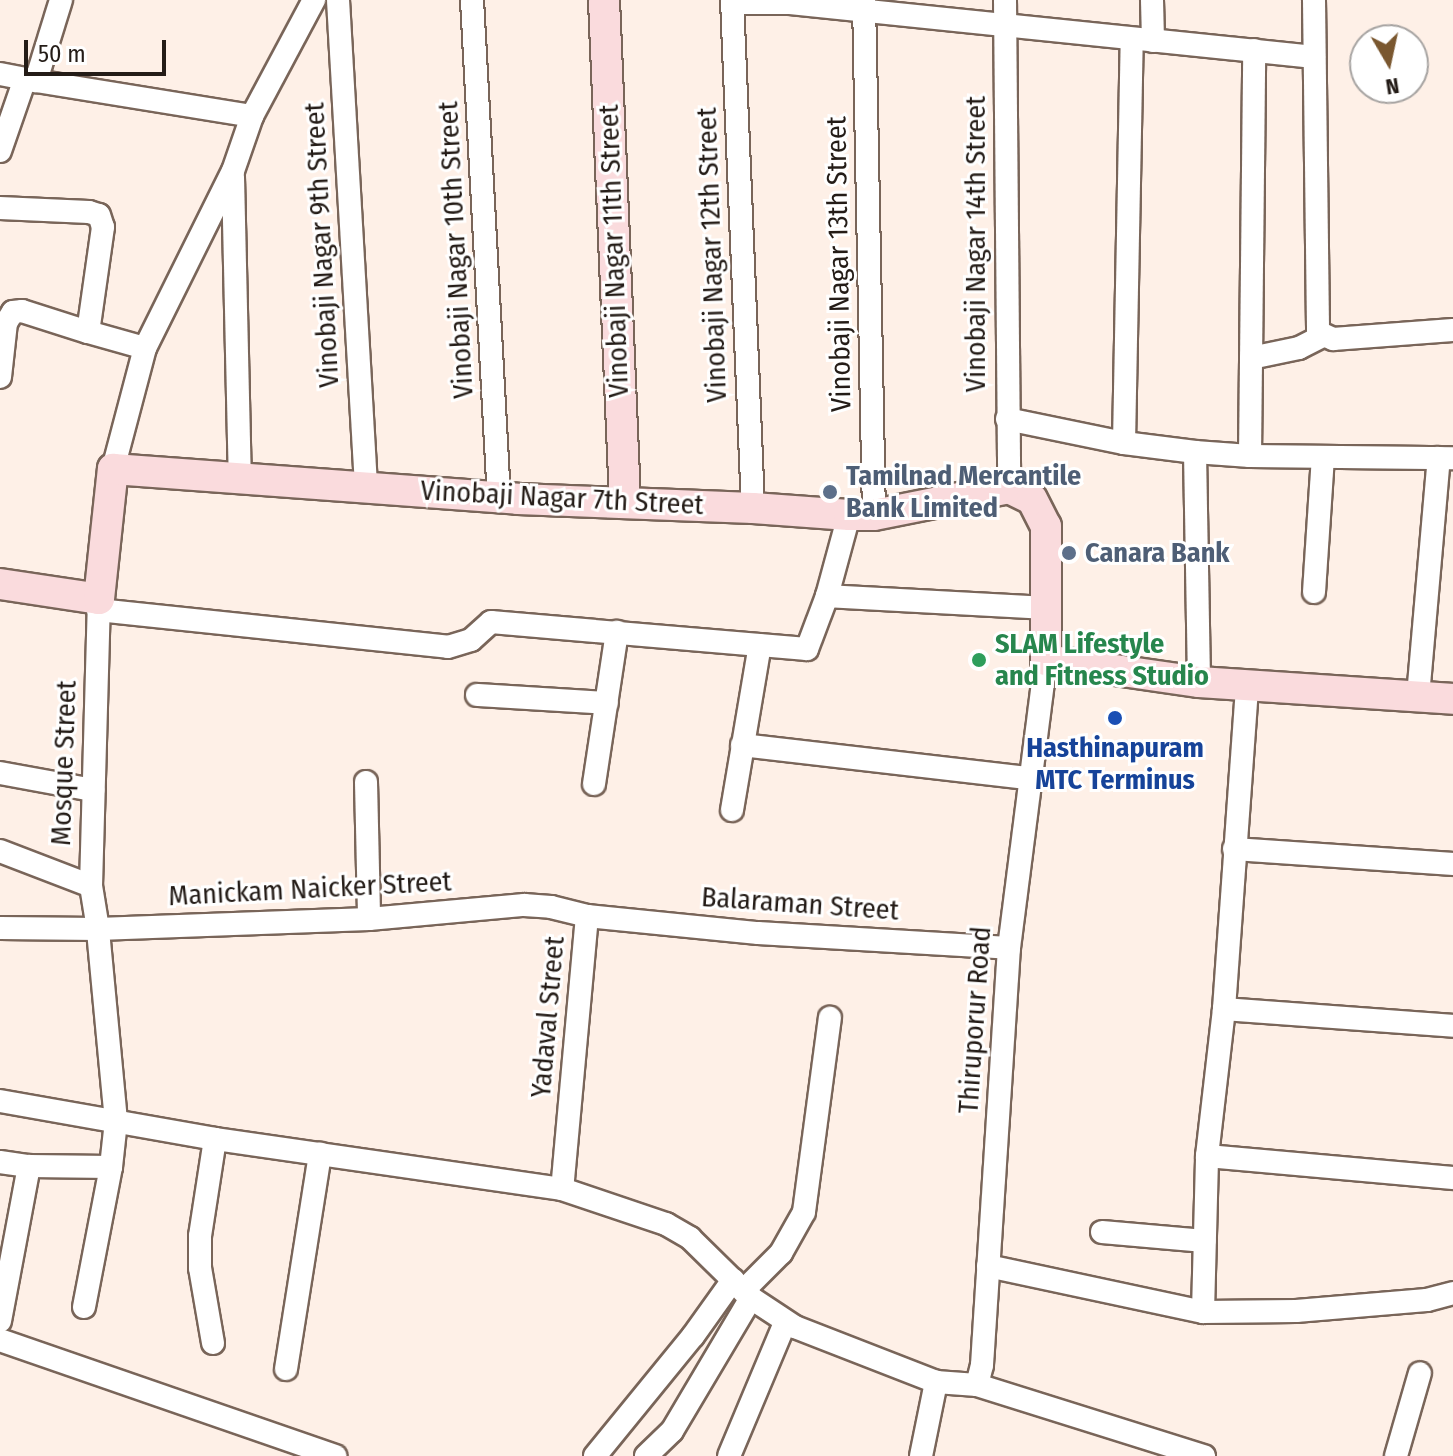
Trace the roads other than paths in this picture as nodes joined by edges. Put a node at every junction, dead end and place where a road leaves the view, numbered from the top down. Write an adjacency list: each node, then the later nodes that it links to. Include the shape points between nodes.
1 (61, 0): 16 (street)
2 (314, 0): 17 (street)
3 (338, 0): 35 (street, Vinobaji Nagar 9th Street)
4 (472, 0): 37 (street, Vinobaji Nagar 10th Street)
5 (604, 0): 38 (street, Vinobaji Nagar 11th Street)
6 (1005, 0): 11 (street, Vinobaji Nagar 14th Street)
7 (1152, 0): 12 (street)
8 (1314, 0): 14 (street)
9 (732, 2): 10 (street); 39 (street, Vinobaji Nagar 12th Street)
10 (864, 6): 11 (street); 40 (street, Vinobaji Nagar 13th Street)
11 (1005, 24): 12 (street); 27 (street, Vinobaji Nagar 14th Street)
12 (1143, 41): 13 (street); 28 (street)
13 (1254, 50): 14 (street); 25 (street)
14 (1314, 57): 23 (street, via 1315,319)
15 (0, 74): 16 (street)
16 (31, 80): 17 (street); 18 (street)
17 (252, 116): 19 (street)
18 (0, 151)
19 (233, 171): 24 (street); 34 (street)
20 (0, 208): 22 (street, via 99,215 103,227)
21 (1453, 330): 23 (street)
22 (88, 332): 24 (street); 26 (street, via 13,312 6,323)
23 (1323, 336): 25 (street, via 1299,348)
24 (145, 348): 33 (street)
25 (1251, 358): 30 (street)
26 (1, 367)
27 (1007, 419): 28 (street); 36 (street, Vinobaji Nagar 14th Street)
28 (1124, 443): 29 (street)
29 (1195, 452): 30 (street); 49 (street)
30 (1250, 456): 31 (street)
31 (1323, 457): 32 (street); 42 (street)
32 (1446, 458): 52 (street)
33 (113, 469): 34 (street, Vinobaji Nagar 7th Street); 44 (street)
34 (240, 480): 35 (street, Vinobaji Nagar 7th Street)
35 (366, 488): 37 (street, Vinobaji Nagar 7th Street)
36 (1009, 488): 40 (street, Vinobaji Nagar 7th Street); 45 (street, via 1032,499 1042,513)
37 (499, 497): 38 (street, Vinobaji Nagar 7th Street)
38 (625, 502): 39 (street, Vinobaji Nagar 7th Street)
39 (753, 508): 40 (street, Vinobaji Nagar 7th Street)
40 (861, 515): 43 (street, Vinobaji Nagar 13th Street)
41 (0, 584): 44 (street)
42 (1314, 592)
43 (827, 596): 45 (street); 47 (street, Vinobaji Nagar 13th Street, via 807,649)
44 (98, 604): 46 (street, via 448,647 471,640 491,622); 60 (street, Mosque Street)
45 (1046, 608): 48 (street)
46 (617, 632): 47 (street); 54 (street)
47 (760, 645): 55 (street)
48 (1046, 660): 49 (street); 57 (street, Thiruporur Road)
49 (1199, 682): 50 (street)
50 (1247, 686): 52 (street); 62 (street)
51 (477, 695): 54 (street)
52 (1418, 696): 53 (street)
53 (1453, 699)
54 (607, 703): 59 (street)
55 (742, 745): 57 (street); 61 (street)
56 (0, 773): 60 (street)
57 (1029, 778): 71 (street, Thiruporur Road)
58 (366, 782): 68 (street)
59 (594, 784)
60 (93, 790): 65 (street, Mosque Street)
61 (732, 810)
62 (1234, 849): 64 (street); 72 (street)
63 (0, 851): 65 (street)
64 (1453, 864)
65 (91, 886): 70 (street, Mosque Street)
66 (524, 905): 67 (street, Yadaval Street); 68 (street, Manickam Naicker Street)
67 (587, 916): 71 (street, Balaraman Street, via 758,933); 84 (street, Yadaval Street)
68 (369, 919): 70 (street, Manickam Naicker Street)
69 (0, 928): 70 (street, Manickam Naicker Street)
70 (98, 929): 76 (street, Mosque Street)
71 (1009, 948): 87 (street, Thiruporur Road)
72 (1224, 1009): 74 (street); 79 (street)
73 (830, 1018): 88 (street, via 804,1212 781,1253)
74 (1453, 1026)
75 (0, 1101): 76 (street)
76 (116, 1121): 77 (street); 82 (street, Mosque Street)
77 (215, 1139): 78 (street); 95 (street, via 200,1236)
78 (320, 1154): 84 (street); 96 (street)
79 (1207, 1156): 83 (street); 86 (street)
80 (0, 1162): 81 (street)
81 (29, 1166): 82 (street); 92 (street)
82 (111, 1167): 90 (street, Mosque Street)
83 (1453, 1178)
84 (562, 1189): 88 (street, via 666,1224 690,1238)
85 (1102, 1232): 86 (street)
86 (1205, 1241): 91 (street)
87 (988, 1266): 91 (street); 99 (street, Thiruporur Road)
88 (742, 1290): 93 (street); 101 (street, via 693,1336); 102 (street, via 672,1431)
89 (1453, 1293): 91 (street, via 1296,1311)
90 (84, 1307)
91 (1203, 1312)
92 (0, 1321)
93 (785, 1323): 98 (street); 103 (street)
94 (0, 1340): 100 (street)
95 (213, 1343)
96 (286, 1369)
97 (1420, 1373): 106 (street)
98 (936, 1382): 99 (street); 104 (street)
99 (977, 1385): 105 (street)
100 (335, 1456)
101 (595, 1456)
102 (646, 1456)
103 (729, 1456)
104 (921, 1456)
105 (1204, 1456)
106 (1396, 1456)

